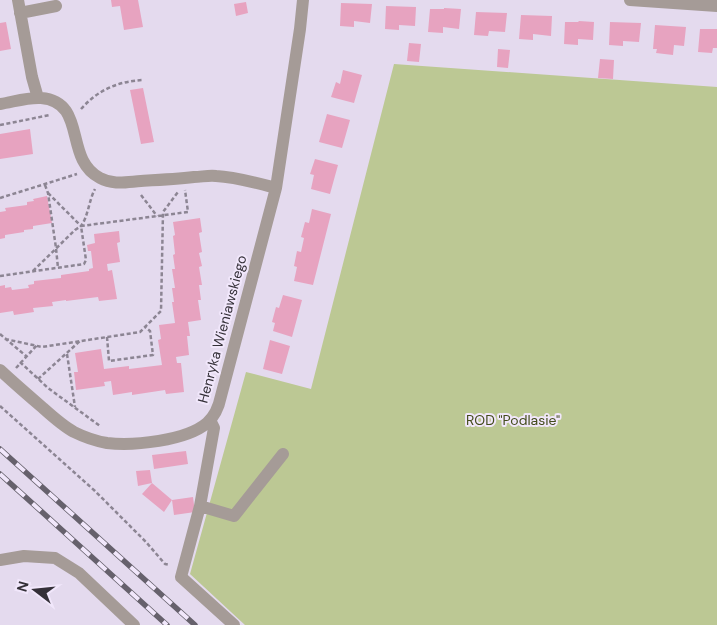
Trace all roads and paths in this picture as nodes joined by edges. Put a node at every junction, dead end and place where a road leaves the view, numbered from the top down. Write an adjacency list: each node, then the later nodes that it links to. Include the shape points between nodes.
1 (18, 0): 6 (street)
2 (303, 0): 16 (street, Henryka Wieniawskiego)
3 (630, 0): 5 (street)
4 (56, 6): 6 (street)
5 (717, 6)
6 (20, 13): 8 (street)
7 (144, 80): 10 (path, via 102,90)
8 (38, 98): 9 (street); 10 (street, via 55,102)
9 (0, 104)
10 (69, 115): 11 (path); 12 (street, via 79,154)
11 (0, 125)
12 (86, 167): 13 (street); 15 (path, via 77,175)
13 (100, 178): 14 (street, via 114,183); 21 (path)
14 (138, 182): 16 (street, via 216,176); 20 (path, via 138,192)
15 (44, 185): 17 (path); 18 (path)
16 (276, 188): 38 (street, Henryka Wieniawskiego, via 221,396)
17 (48, 193): 21 (path); 22 (path)
18 (0, 198)
19 (164, 216): 19 (path, via 188,212 184,185 163,212); 20 (path); 26 (path, via 161,311)
20 (157, 217): 21 (path)
21 (81, 226): 22 (path); 23 (path, via 84,264)
22 (56, 248): 23 (path); 24 (path)
23 (58, 268): 24 (path)
24 (33, 272): 25 (path)
25 (0, 276)
26 (146, 327): 28 (path, via 140,332); 28 (path, via 150,330 153,355 110,361)
27 (0, 334): 29 (path)
28 (107, 337): 30 (path)
29 (5, 339): 30 (path, via 42,347); 32 (path)
30 (80, 341): 31 (path)
31 (67, 354): 35 (path); 37 (path)
32 (26, 356)
33 (20, 362): 35 (path)
34 (0, 370): 38 (street, Henryka Wieniawskiego, via 68,428 106,443 177,437 195,431)
35 (38, 379): 37 (path)
36 (0, 406): 43 (path, via 96,491 165,564)
37 (74, 407): 39 (path)
38 (210, 420): 41 (street, via 214,428)
39 (100, 427)
40 (283, 454): 41 (street, via 234,516)
41 (200, 506): 43 (street)
42 (0, 560): 44 (street, via 24,556 55,558 79,573)
43 (184, 566): 45 (street, via 181,577)
44 (134, 625)
45 (234, 625)

